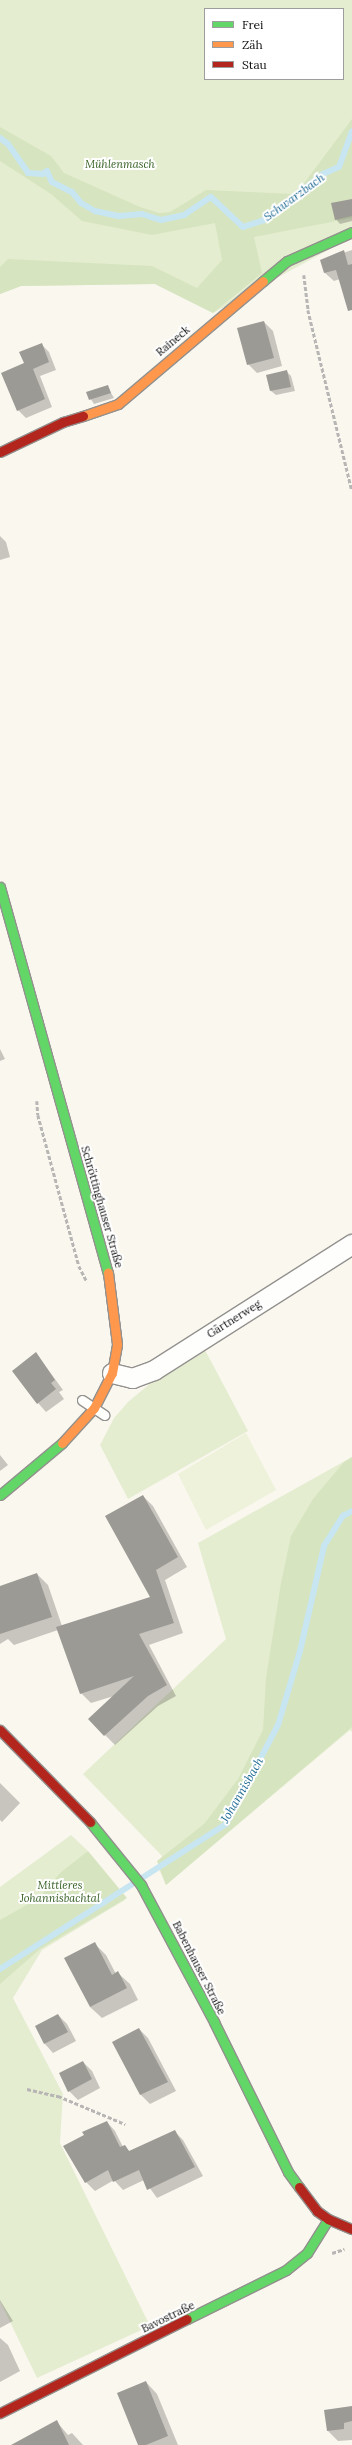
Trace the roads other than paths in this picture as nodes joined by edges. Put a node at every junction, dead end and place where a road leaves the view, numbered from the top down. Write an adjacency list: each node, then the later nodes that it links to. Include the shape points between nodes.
1 (352, 232): 2 (main road, Raineck, via 287,261 118,404 63,422)
2 (0, 452)
3 (0, 887): 5 (main road, Schröttinghauser Straße, via 110,1282 117,1325 116,1359)
4 (352, 1244): 5 (street, Gärtnerweg, via 154,1370 132,1378)
5 (112, 1373): 7 (main road, Schröttinghauser Straße)
6 (82, 1400): 7 (lane)
7 (94, 1408): 8 (lane); 9 (main road, Schröttinghauser Straße, via 62,1443)
8 (104, 1415)
9 (0, 1495)
10 (0, 1730): 11 (main road, Babenhauser Straße, via 96,1829 150,1899 288,2172 309,2202)
11 (328, 2219): 12 (main road, Babenhauser Straße); 13 (main road, Bavostraße, via 306,2253 286,2270)
12 (352, 2229)
13 (0, 2413)

